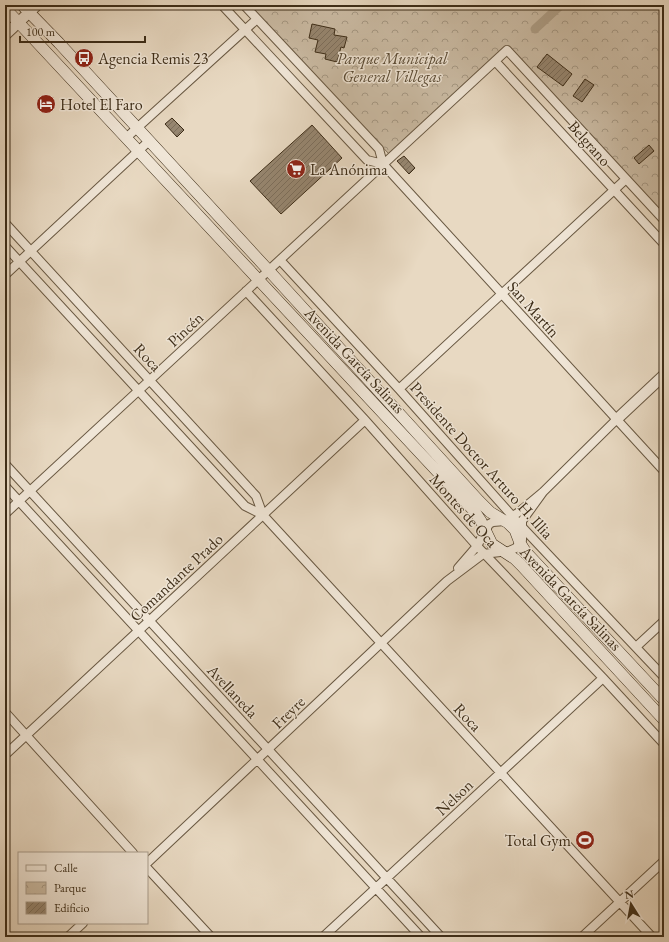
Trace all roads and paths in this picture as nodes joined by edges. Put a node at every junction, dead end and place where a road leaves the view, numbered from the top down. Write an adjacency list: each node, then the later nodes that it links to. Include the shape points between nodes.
1 (222, 5): 7 (street, San Martín)
2 (244, 5): 5 (street, San Martín)
3 (30, 8): 6 (street); 11 (main road, Avenida García Salinas)
4 (8, 9): 6 (main road, Avenida García Salinas)
5 (257, 18): 7 (street); 15 (street, San Martín, via 379,149)
6 (18, 22): 8 (street); 12 (main road, Avenida García Salinas)
7 (245, 30): 11 (street); 15 (street, San Martín, via 367,160)
8 (5, 35)
9 (507, 50): 10 (street, Pincén); 16 (street, Belgrano)
10 (495, 61): 15 (street, Pincén); 17 (street, Belgrano)
11 (137, 128): 12 (street); 13 (main road, Avenida García Salinas)
12 (126, 138): 14 (main road, Avenida García Salinas)
13 (149, 141): 14 (street); 25 (main road, Avenida García Salinas)
14 (138, 151): 22 (street); 27 (main road, Avenida García Salinas)
15 (383, 164): 23 (street, Pincén); 29 (street, San Martín)
16 (626, 179): 17 (street); 18 (street, Belgrano)
17 (614, 190): 20 (street, Belgrano); 29 (street)
18 (664, 220)
19 (5, 223): 22 (street, Roca)
20 (664, 244)
21 (5, 246): 24 (street, Roca)
22 (31, 251): 24 (street); 31 (street, Roca)
23 (280, 260): 25 (street, Pincén); 32 (street, Presidente Doctor Arturo H. Illia)
24 (19, 262): 26 (street); 33 (street, Roca)
25 (268, 270): 27 (street, Pincén); 44 (main road, Avenida García Salinas, via 479,501 494,515)
26 (5, 275)
27 (258, 280): 28 (street, Pincén); 46 (main road, Avenida García Salinas, via 475,512)
28 (246, 291): 31 (street, Pincén); 34 (street, Montes de Oca)
29 (502, 294): 32 (street); 35 (street, San Martín)
30 (664, 376): 35 (street)
31 (150, 380): 33 (street, Pincén); 43 (street, Roca, via 256,496)
32 (399, 389): 44 (street, Presidente Doctor Arturo H. Illia)
33 (138, 391): 39 (street, Pincén); 43 (street, Roca, via 245,506)
34 (365, 420): 43 (street, Comandante Prado); 48 (street, Montes de Oca)
35 (616, 420): 37 (street, San Martín); 40 (street)
36 (5, 464): 39 (street, Avellaneda)
37 (664, 471)
38 (5, 486): 41 (street, Avellaneda)
39 (30, 491): 41 (street, Pincén); 52 (street, Avellaneda)
40 (543, 492): 44 (street); 45 (street, via 522,521)
41 (19, 501): 42 (street, Pincén); 54 (street, Avellaneda)
42 (5, 514)
43 (263, 515): 52 (street, Comandante Prado); 55 (street, Roca)
44 (509, 519): 45 (street, Presidente Doctor Arturo H. Illia); 46 (street, via 492,522); 47 (main road, Avenida García Salinas)
45 (522, 527): 47 (street); 56 (street, Presidente Doctor Arturo H. Illia)
46 (486, 530): 48 (street, Freyre); 49 (main road, Avenida García Salinas, via 489,540)
47 (520, 543): 49 (street, Freyre, via 509,551); 59 (main road, Avenida García Salinas)
48 (477, 546): 50 (street, Montes de Oca); 51 (street, Freyre)
49 (502, 551): 50 (street, Freyre); 61 (main road, Avenida García Salinas, via 521,565)
50 (483, 554): 51 (street, Freyre); 57 (street, Montes de Oca)
51 (447, 581): 55 (street, Freyre)
52 (150, 621): 54 (street, Comandante Prado); 64 (street, Avellaneda)
53 (664, 621): 56 (street)
54 (139, 631): 62 (street, Comandante Prado); 66 (street, Avellaneda)
55 (381, 643): 64 (street, Freyre); 67 (street, Roca)
56 (636, 647): 58 (street, Presidente Doctor Arturo H. Illia)
57 (603, 678): 63 (street, Montes de Oca); 67 (street, Nelson)
58 (664, 678)
59 (664, 700)
60 (5, 712): 62 (street)
61 (664, 720)
62 (27, 735): 65 (street, Comandante Prado); 68 (street)
63 (664, 744)
64 (269, 750): 66 (street, Freyre); 72 (street, Avellaneda)
65 (5, 754)
66 (258, 760): 70 (street, Freyre); 73 (street, Avellaneda)
67 (501, 773): 72 (street, Nelson); 74 (street, Roca)
68 (132, 852)
69 (664, 861): 74 (street)
70 (148, 862)
71 (148, 869): 77 (street)
72 (387, 878): 73 (street, Nelson); 80 (street, Avellaneda)
73 (376, 888): 78 (street, Nelson); 79 (street, Avellaneda)
74 (620, 902): 81 (street); 82 (street, Roca)
75 (82, 924): 76 (street)
76 (68, 937)
77 (211, 937)
78 (323, 937)
79 (421, 937)
80 (441, 937)
81 (582, 937)
82 (652, 937)

